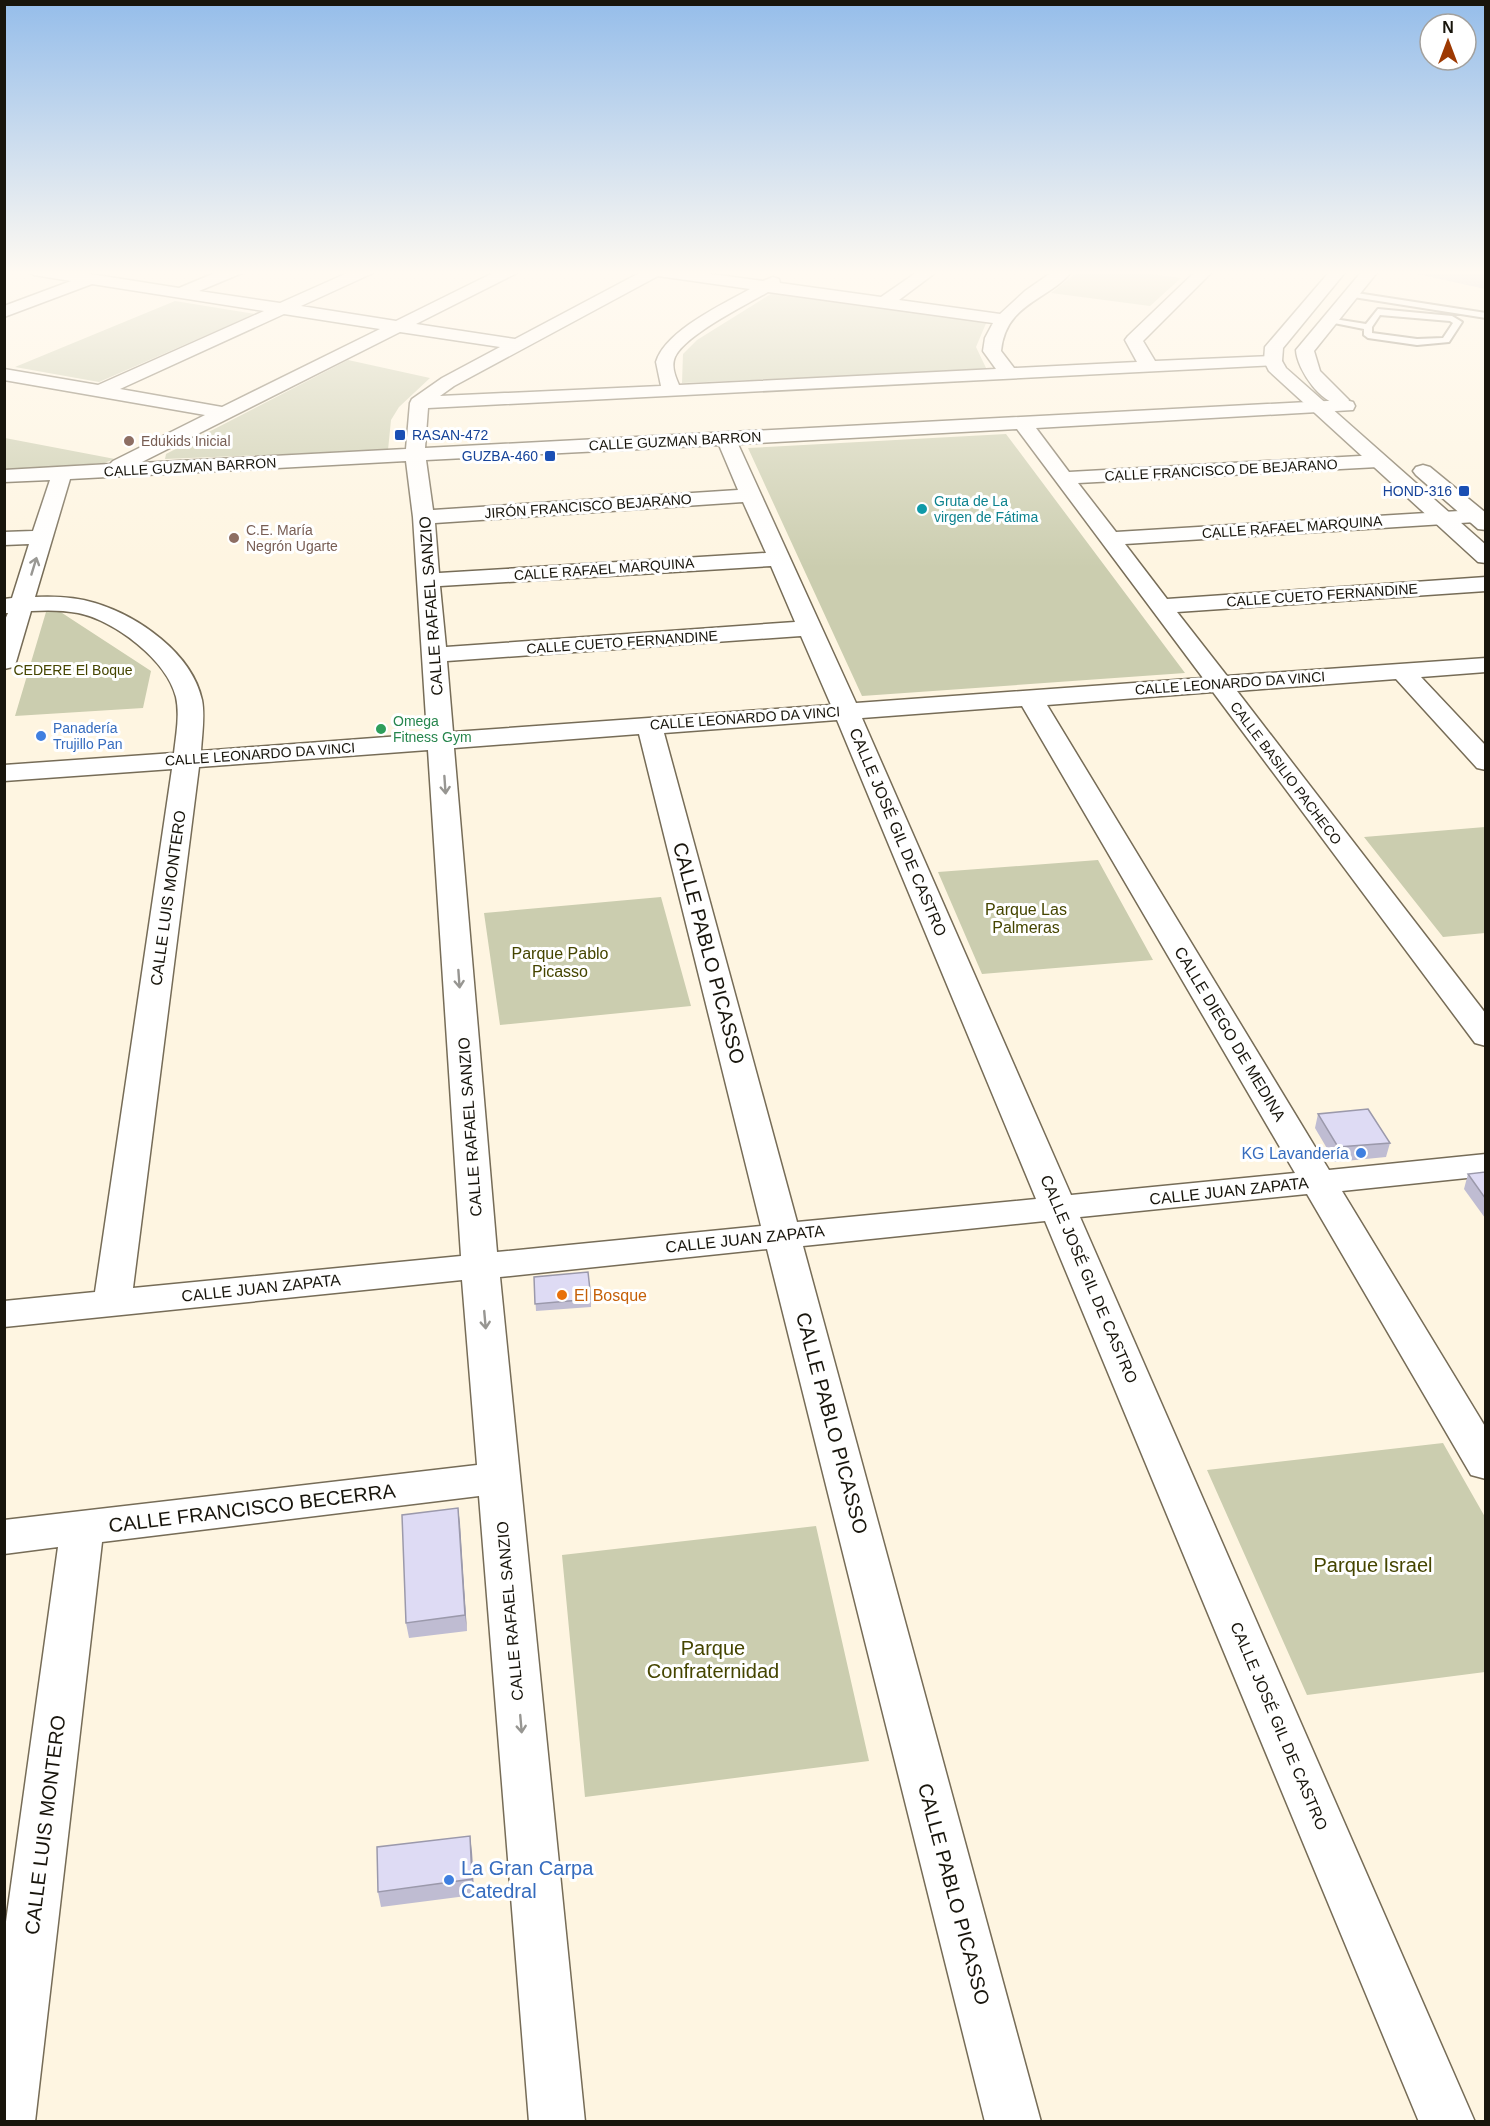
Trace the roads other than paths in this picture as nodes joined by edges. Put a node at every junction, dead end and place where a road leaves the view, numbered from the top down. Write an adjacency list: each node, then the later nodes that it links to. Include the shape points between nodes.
1 (148, 369): 13 (street)
2 (311, 369): 17 (street)
3 (473, 369): 14 (street)
4 (665, 369): 12 (street)
5 (1005, 369): 10 (street)
6 (1105, 369): 10 (street)
7 (1277, 369): 16 (street)
8 (1308, 369): 15 (street)
9 (4, 374): 13 (street)
10 (1009, 374): 11 (street)
11 (805, 384): 12 (street); 20 (street)
12 (672, 390): 14 (street)
13 (100, 391): 17 (street)
14 (419, 403): 22 (street, CALLE RAFAEL SANZIO)
15 (1346, 406): 16 (street, CALLE GUZMAN BARRON); 18 (street)
16 (1318, 408): 19 (street, CALLE GUZMAN BARRON); 24 (street)
17 (224, 413): 25 (street)
18 (1364, 421)
19 (1022, 423): 20 (street, CALLE GUZMAN BARRON); 28 (street, CALLE BASILIO PACHECO)
20 (836, 433): 21 (street, CALLE GUZMAN BARRON)
21 (726, 439): 22 (street, CALLE GUZMAN BARRON); 29 (street, CALLE JOSÉ GIL DE CASTRO)
22 (416, 455): 25 (street, CALLE GUZMAN BARRON); 30 (street, CALLE RAFAEL SANZIO)
23 (1407, 458): 32 (street)
24 (1378, 461): 28 (street, CALLE FRANCISCO DE BEJARANO); 31 (street)
25 (108, 471): 26 (street, CALLE GUZMAN BARRON)
26 (62, 473): 27 (street, CALLE GUZMAN BARRON); 33 (street)
27 (4, 476)
28 (1064, 478): 35 (street, CALLE BASILIO PACHECO)
29 (751, 495): 30 (street, JIRÓN FRANCISCO BEJARANO); 37 (street, CALLE JOSÉ GIL DE CASTRO)
30 (424, 517): 38 (street, CALLE RAFAEL SANZIO)
31 (1443, 518): 32 (street, CALLE RAFAEL MARQUINA); 35 (street, CALLE RAFAEL MARQUINA); 36 (street)
32 (1481, 520)
33 (43, 537): 34 (street); 40 (street, one-way to 33)
34 (4, 539)
35 (1108, 539): 41 (street, CALLE BASILIO PACHECO)
36 (1485, 557)
37 (779, 559): 38 (street, CALLE RAFAEL MARQUINA); 42 (street, CALLE JOSÉ GIL DE CASTRO)
38 (429, 580): 43 (street, CALLE RAFAEL SANZIO)
39 (1485, 584): 41 (street, CALLE CUETO FERNANDINE)
40 (13, 605): 44 (street); 52 (street, CALLE LUIS MONTERO, via 87,608 147,640 179,671 189,699)
41 (1159, 606): 47 (street, CALLE BASILIO PACHECO)
42 (810, 628): 43 (street, CALLE CUETO FERNANDINE); 49 (street, CALLE JOSÉ GIL DE CASTRO)
43 (435, 655): 51 (street, CALLE RAFAEL SANZIO)
44 (4, 662)
45 (1485, 665): 46 (street, CALLE LEONARDO DA VINCI)
46 (1401, 671): 47 (street, CALLE LEONARDO DA VINCI); 53 (street)
47 (1217, 683): 48 (street, CALLE LEONARDO DA VINCI); 55 (street, CALLE BASILIO PACHECO)
48 (1030, 698): 49 (street, CALLE LEONARDO DA VINCI); 57 (street, CALLE DIEGO DE MEDINA)
49 (846, 710): 50 (street, CALLE LEONARDO DA VINCI); 58 (street, CALLE JOSÉ GIL DE CASTRO)
50 (649, 725): 51 (street, CALLE LEONARDO DA VINCI); 59 (street, CALLE PABLO PICASSO)
51 (442, 741): 52 (street, CALLE LEONARDO DA VINCI); 60 (street, CALLE RAFAEL SANZIO, one-way to 60)
52 (187, 759): 54 (street, CALLE LEONARDO DA VINCI); 61 (street, CALLE LUIS MONTERO)
53 (1485, 762)
54 (4, 773)
55 (1485, 1036)
56 (1485, 1165): 57 (street, CALLE JUAN ZAPATA)
57 (1318, 1182): 58 (street, CALLE JUAN ZAPATA); 63 (street, CALLE DIEGO DE MEDINA)
58 (1058, 1208): 59 (street, CALLE JUAN ZAPATA); 70 (street, CALLE JOSÉ GIL DE CASTRO)
59 (783, 1236): 60 (street, CALLE JUAN ZAPATA); 69 (street, CALLE PABLO PICASSO)
60 (480, 1266): 61 (street, CALLE JUAN ZAPATA); 64 (street, CALLE RAFAEL SANZIO, one-way to 64)
61 (112, 1303): 62 (street, CALLE JUAN ZAPATA)
62 (4, 1314)
63 (1485, 1464)
64 (498, 1478): 65 (street, CALLE FRANCISCO BECERRA); 68 (street, CALLE RAFAEL SANZIO, one-way to 68)
65 (82, 1528): 66 (street, CALLE FRANCISCO BECERRA); 67 (street, CALLE LUIS MONTERO)
66 (4, 1537)
67 (7, 2121)
68 (556, 2121)
69 (1013, 2121)
70 (1448, 2121)

